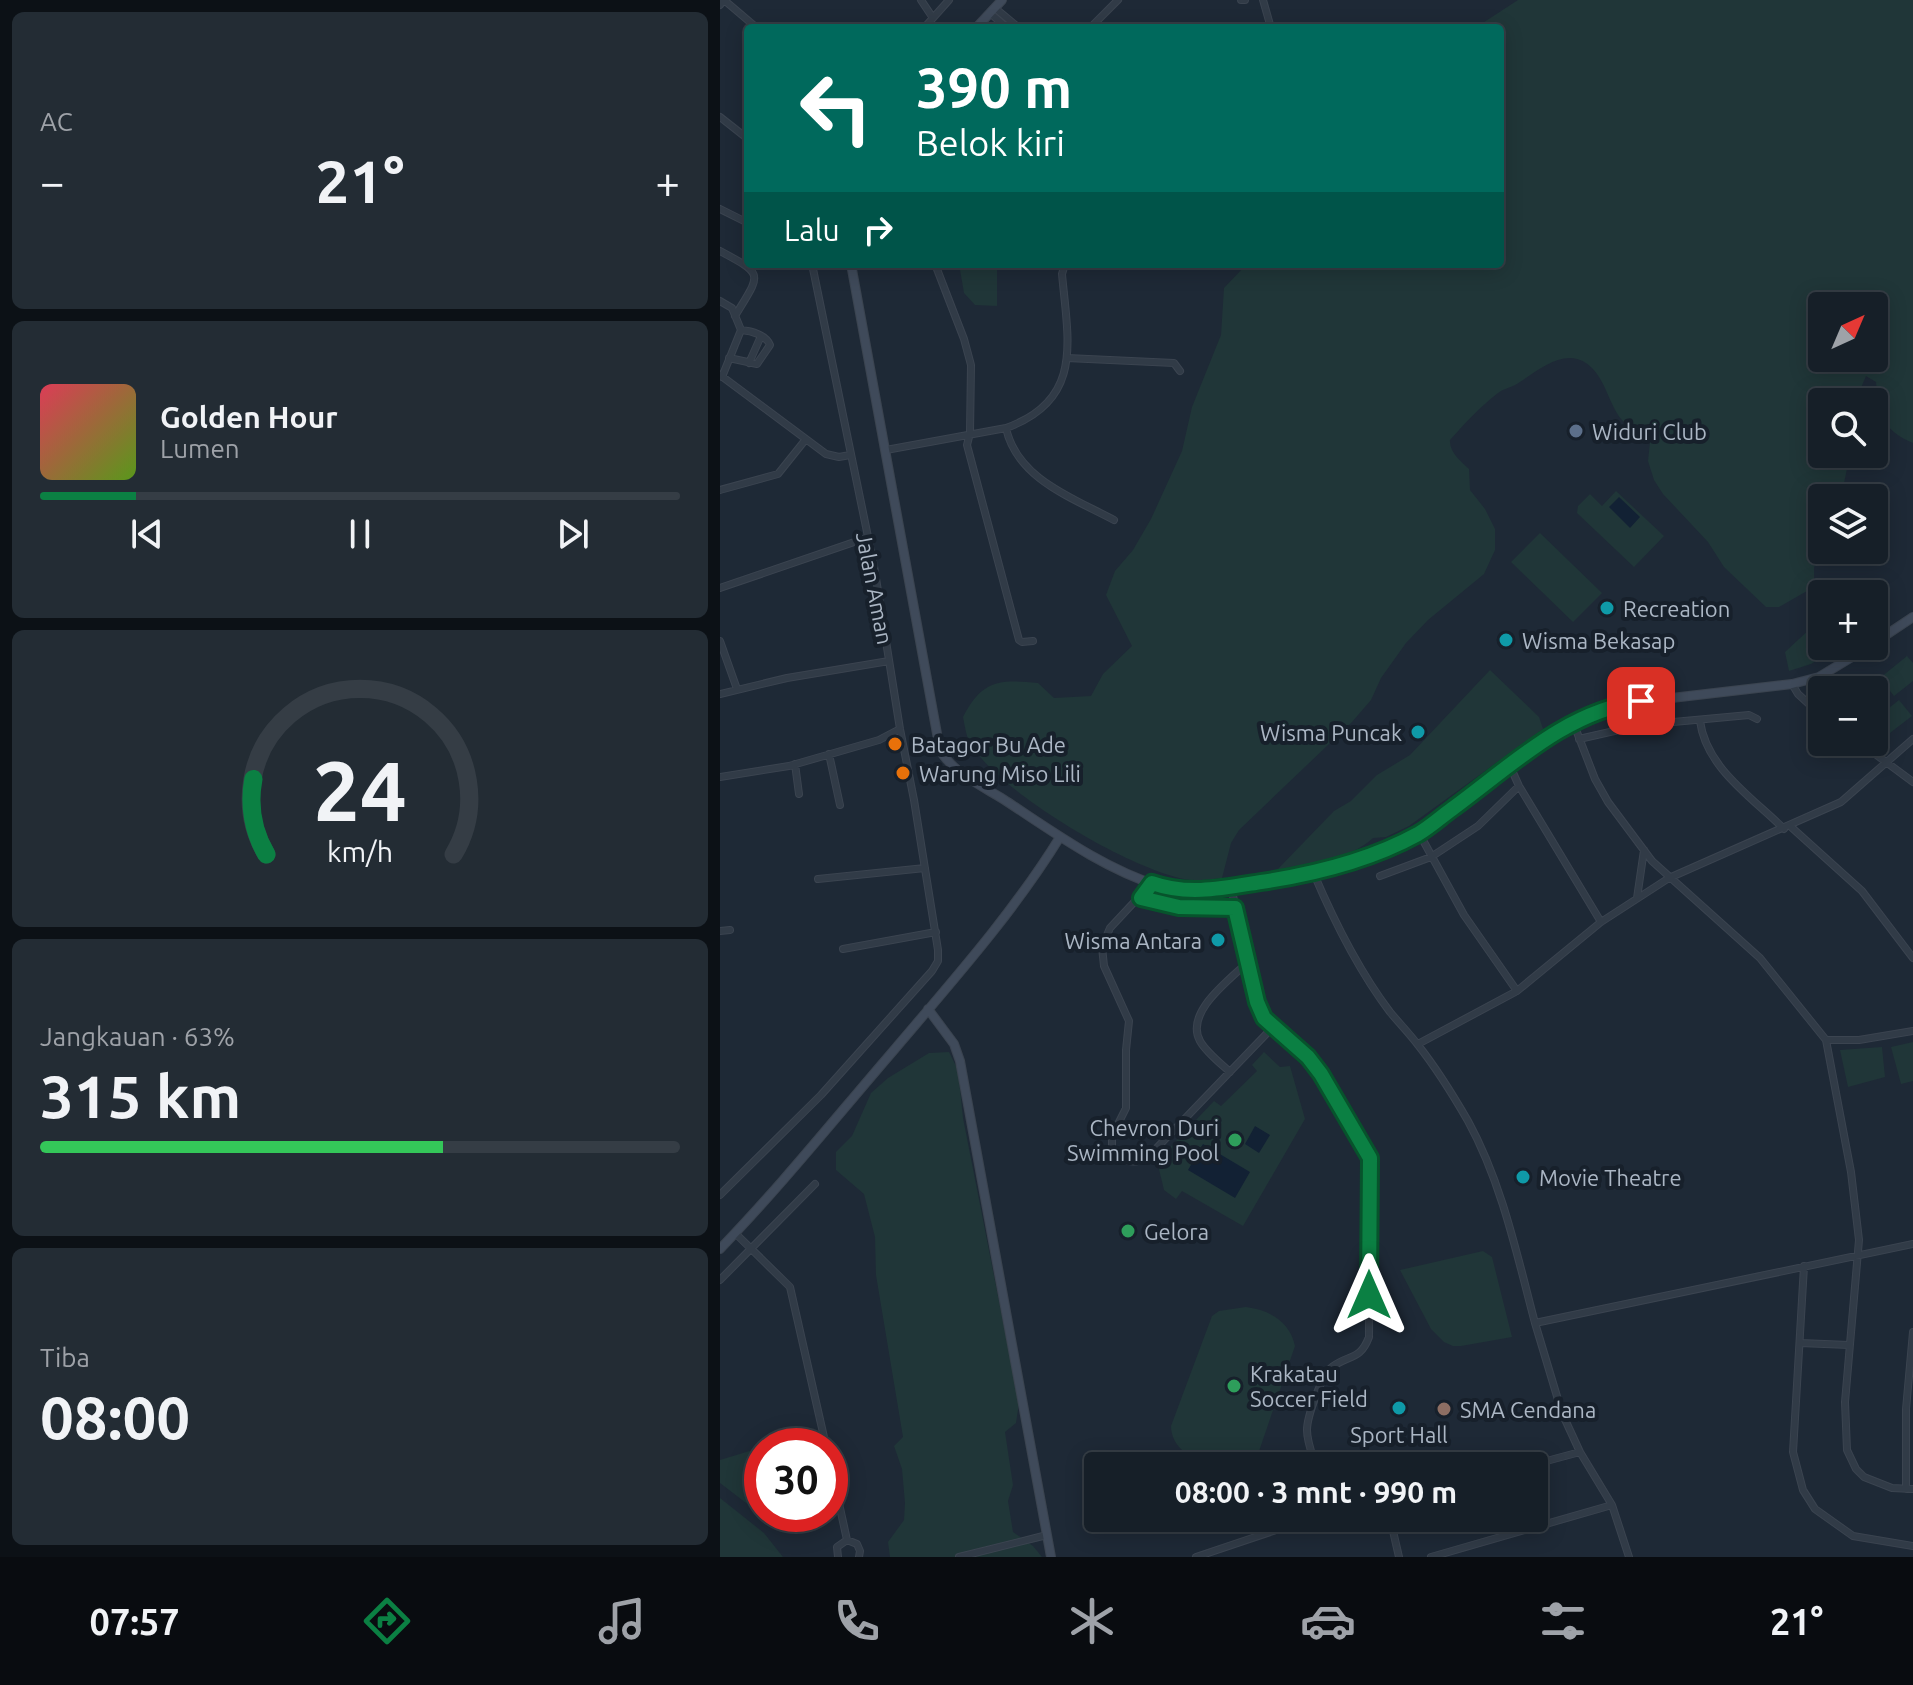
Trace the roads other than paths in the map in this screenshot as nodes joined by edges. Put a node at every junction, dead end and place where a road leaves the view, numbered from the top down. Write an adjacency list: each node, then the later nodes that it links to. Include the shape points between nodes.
1 (724, 0): 7 (street); 10 (street)
2 (921, 0): 9 (street)
3 (949, 0): 9 (street)
4 (1002, 0): 8 (street)
5 (1118, 0): 15 (street)
6 (1263, 0): 16 (street)
7 (720, 5)
8 (993, 10): 12 (street); 13 (street); 14 (street)
9 (933, 18): 11 (street)
10 (752, 24)
11 (928, 24)
12 (980, 24)
13 (1004, 24)
14 (1013, 24)
15 (1094, 24)
16 (1270, 24)
17 (720, 117): 18 (street)
18 (744, 136)
19 (720, 209): 20 (street)
20 (744, 221)
21 (720, 251): 22 (street)
22 (744, 266)
23 (748, 268): 29 (street, via 754,272 754,282)
24 (813, 268): 42 (street, Jalan Aman)
25 (852, 268): 41 (street)
26 (937, 268): 39 (street, via 971,365)
27 (1064, 268): 33 (street)
28 (720, 301): 29 (street)
29 (735, 316): 30 (street)
30 (741, 330): 31 (street); 32 (street)
31 (761, 336): 34 (street); 34 (street, via 770,345 760,363)
32 (729, 358): 34 (street); 35 (street)
33 (1067, 358): 36 (street, via 1174,363); 38 (street, via 1065,374 1046,405)
34 (749, 363)
35 (722, 366): 37 (street)
36 (1180, 371)
37 (721, 376): 40 (street)
38 (1006, 428): 39 (street); 44 (street, via 1014,451 1031,472)
39 (970, 433): 41 (street); 50 (street, via 967,445 1019,640)
40 (806, 439): 42 (street, via 826,454); 43 (street, via 778,474)
41 (886, 450): 75 (street, via 940,750 967,776)
42 (850, 455): 45 (street, Jalan Aman)
43 (720, 490)
44 (1114, 520)
45 (866, 538): 46 (street); 52 (street, Jalan Aman)
46 (720, 588)
47 (1913, 617): 48 (street)
48 (1888, 634)
49 (720, 641): 54 (street)
50 (1033, 641)
51 (1847, 660): 53 (street, via 1819,677)
52 (889, 661): 54 (street); 60 (street, Jalan Aman)
53 (1792, 684): 56 (street); 59 (street, via 1620,704)
54 (737, 689): 55 (street)
55 (720, 694)
56 (1808, 703)
57 (1757, 719): 58 (street, via 1749,715)
58 (1700, 721): 61 (street, via 1641,725); 73 (street, via 1701,732 1726,772)
59 (1573, 722): 61 (street); 67 (street)
60 (900, 729): 63 (street); 78 (street, Jalan Aman)
61 (1579, 739): 76 (street, via 1608,802)
62 (1913, 739): 65 (street)
63 (829, 754): 66 (street); 72 (street)
64 (1879, 756): 65 (street)
65 (1886, 761): 69 (street); 73 (street, via 1841,802)
66 (795, 764): 68 (street); 71 (street)
67 (1510, 766): 70 (street); 74 (street)
68 (720, 777)
69 (1913, 782)
70 (1519, 786): 77 (street, via 1478,826); 88 (street)
71 (799, 794)
72 (840, 805)
73 (1787, 827): 81 (street); 93 (street, via 1862,891)
74 (1419, 833): 77 (street); 79 (street)
75 (1060, 837): 83 (street); 96 (street)
76 (1644, 850): 81 (street); 86 (street)
77 (1431, 857): 80 (street); 95 (street)
78 (925, 868): 82 (street); 91 (street, Jalan Aman)
79 (1314, 874): 84 (street); 100 (street, via 1369,980)
80 (1380, 876)
81 (1669, 878): 86 (street); 99 (street, via 1760,958)
82 (818, 879)
83 (1152, 883): 84 (street, via 1184,891); 85 (street)
84 (1231, 887): 87 (street)
85 (1141, 898): 87 (street, via 1179,907); 101 (street, via 1110,928 1102,947 1104,966 1129,1021 1126,1108 1112,1136 1112,1151 1129,1161 1147,1158)
86 (1637, 898): 88 (street)
87 (1235, 908): 94 (street)
88 (1601, 922): 95 (street)
89 (730, 930): 90 (street)
90 (720, 931)
91 (936, 932): 92 (street); 103 (street, Jalan Aman, via 938,961 932,971 821,1095)
92 (843, 949)
93 (1913, 958)
94 (1249, 961): 97 (street, via 1257,1002); 101 (street, via 1204,1005 1197,1024 1200,1042)
95 (1517, 991): 100 (street)
96 (928, 1009): 104 (street); 125 (street, via 960,1061)
97 (1273, 1027): 101 (street); 117 (street, via 1321,1074 1370,1158 1369,1337 1359,1355 1326,1372 1306,1428)
98 (1913, 1031): 99 (street)
99 (1826, 1040): 109 (street, via 1851,1172)
100 (1418, 1044): 112 (street, via 1444,1080 1485,1158)
101 (1230, 1072)
102 (815, 1184): 106 (street)
103 (720, 1195)
104 (735, 1233): 106 (street); 107 (street)
105 (1913, 1244): 108 (street); 109 (street)
106 (751, 1248): 111 (street); 116 (street, via 792,1293)
107 (720, 1249)
108 (1913, 1252)
109 (1857, 1254): 110 (street); 115 (street)
110 (1804, 1266): 112 (street); 114 (street)
111 (720, 1280)
112 (1535, 1323): 118 (street, via 1562,1413)
113 (1913, 1332): 120 (street, via 1906,1409)
114 (1800, 1343): 115 (street); 127 (street, via 1793,1452 1803,1490 1815,1509 1853,1536)
115 (1849, 1345): 120 (street, via 1845,1422 1850,1458 1871,1481)
116 (822, 1428)
117 (1312, 1452)
118 (1580, 1452): 119 (street); 121 (street)
119 (1548, 1461)
120 (1910, 1489)
121 (1612, 1505): 134 (street); 135 (street)
122 (845, 1532): 126 (street)
123 (1270, 1532): 132 (street)
124 (1393, 1532): 133 (street)
125 (1047, 1535): 130 (street); 131 (street)
126 (847, 1540): 128 (street, via 837,1547); 129 (street, via 857,1544)
127 (1913, 1546)
128 (838, 1557)
129 (859, 1557)
130 (959, 1557)
131 (1051, 1557)
132 (1196, 1557)
133 (1399, 1557)
134 (1431, 1557)
135 (1629, 1557)

